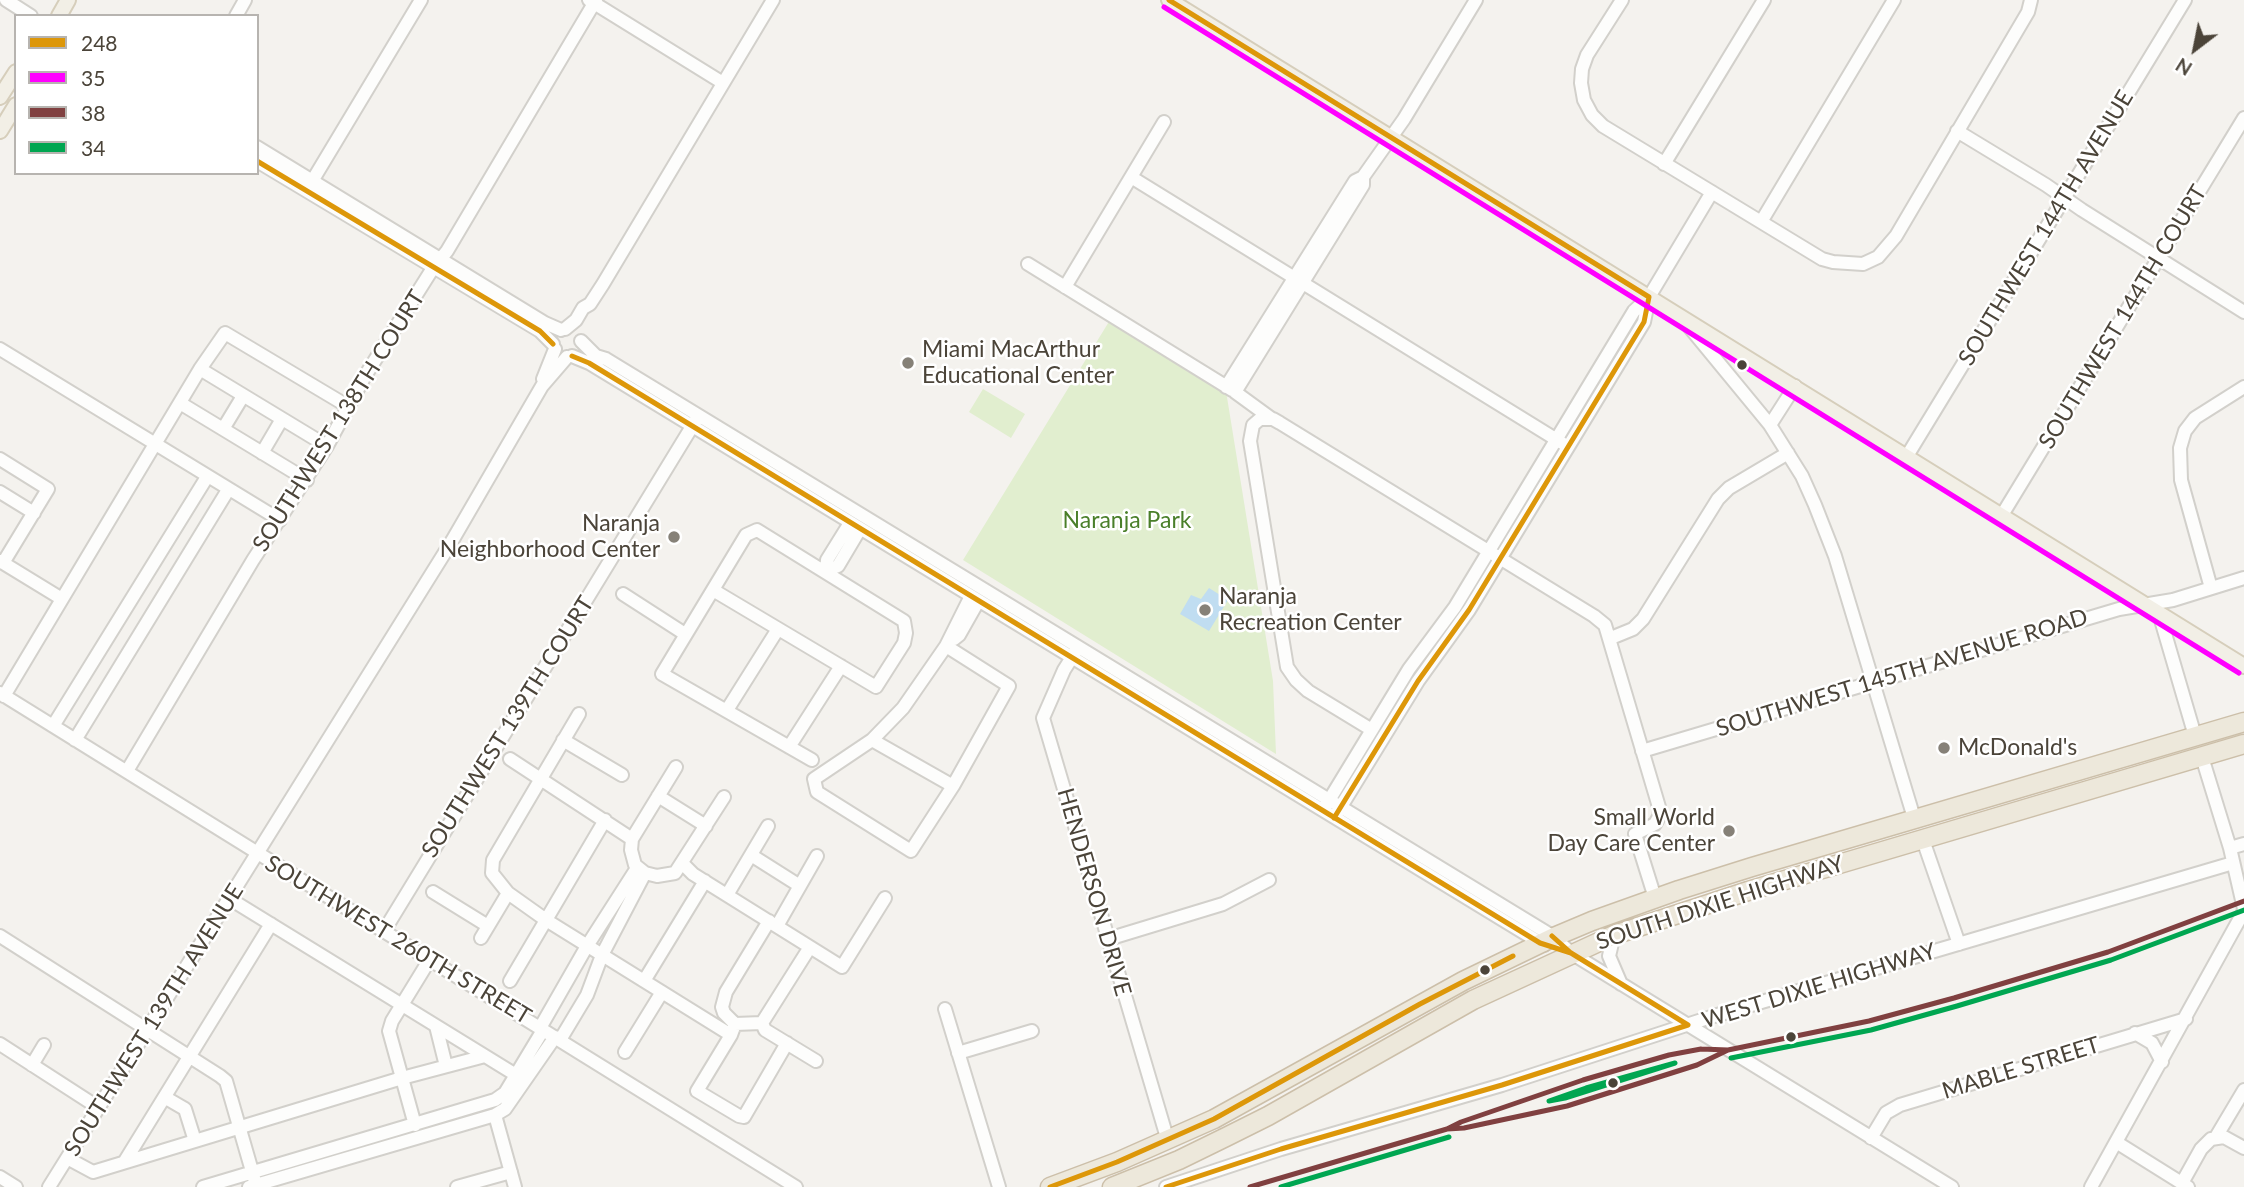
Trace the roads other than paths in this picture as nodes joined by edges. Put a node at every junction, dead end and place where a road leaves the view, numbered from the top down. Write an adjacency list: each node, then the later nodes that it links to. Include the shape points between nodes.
1 (6, 0): 12 (street)
2 (421, 0): 26 (street)
3 (773, 0): 14 (street)
4 (1169, 0): 21 (main road)
5 (1476, 0): 21 (street)
6 (1622, 0): 24 (street, via 1587,55 1581,83 1584,100 1603,126)
7 (1764, 0): 24 (street)
8 (1894, 0): 29 (street)
9 (2185, 0): 28 (street, SOUTHWEST 144TH AVENUE)
10 (593, 1): 14 (street); 31 (street, SOUTHWEST 138TH COURT)
11 (2030, 6): 20 (street)
12 (28, 14)
13 (14, 75): 15 (main road)
14 (723, 83): 36 (street)
15 (0, 97)
16 (14, 108): 19 (main road)
17 (2244, 118): 30 (street, SOUTHWEST 144TH COURT)
18 (1164, 122): 25 (street)
19 (0, 131)
20 (1957, 131): 28 (street); 29 (street, via 1896,236 1878,257 1863,264 1822,258)
21 (1390, 136): 33 (street, via 1363,177 1363,186); 35 (main road)
22 (259, 148): 26 (street)
23 (259, 162): 26 (street)
24 (1664, 163): 27 (street)
25 (1131, 177): 33 (street); 34 (street)
26 (309, 186): 31 (street)
27 (1712, 192): 29 (street); 35 (street)
28 (2064, 198): 30 (street); 63 (street, SOUTHWEST 144TH AVENUE)
29 (1761, 222)
30 (2158, 259): 37 (street); 70 (street, SOUTHWEST 144TH COURT)
31 (438, 264): 39 (street); 41 (street, via 540,331); 51 (street, SOUTHWEST 138TH COURT)
32 (1028, 264): 34 (street)
33 (1299, 279): 48 (street); 57 (street)
34 (1065, 286): 48 (street)
35 (1649, 296): 38 (main road); 57 (street, via 1634,311); 60 (street, via 1646,318)
36 (590, 304): 39 (street); 40 (street)
37 (2244, 313)
38 (1679, 315): 46 (main road); 55 (street)
39 (563, 330): 40 (street, via 575,331); 41 (street, via 555,336)
40 (580, 339): 43 (street, via 578,352); 54 (street, via 596,356)
41 (554, 347): 43 (street); 45 (street, SOUTHWEST 139TH AVENUE)
42 (0, 349): 58 (street)
43 (569, 357): 45 (street, SOUTHWEST 139TH AVENUE); 54 (street, via 589,363)
44 (200, 369): 49 (street); 50 (street); 51 (street, via 225,333)
45 (542, 386): 127 (street, SOUTHWEST 139TH AVENUE)
46 (1795, 386): 55 (street); 63 (main road)
47 (2244, 387): 78 (street, via 2195,418 2179,448 2181,480)
48 (1231, 389): 53 (street)
49 (243, 396): 52 (street); 56 (street)
50 (180, 403): 56 (street); 58 (street)
51 (349, 407): 59 (street, SOUTHWEST 138TH COURT)
52 (282, 419): 59 (street); 61 (street)
53 (1266, 419): 73 (street); 98 (street, via 1251,428 1250,441 1291,674 1308,691)
54 (695, 421): 72 (street); 89 (street); 148 (street, SOUTHWEST 139TH COURT)
55 (1770, 425): 62 (street)
56 (223, 429): 61 (street)
57 (1556, 439): 60 (street); 73 (street)
58 (155, 444): 65 (street); 81 (street)
59 (327, 446): 66 (street, SOUTHWEST 138TH COURT)
60 (1568, 447): 74 (street)
61 (262, 453): 66 (street)
62 (1788, 453): 87 (street, via 1718,499 1643,619); 92 (street, via 1828,534)
63 (1907, 456): 70 (main road)
64 (0, 459): 69 (street, via 48,489)
65 (207, 477): 67 (street); 97 (street)
66 (307, 480): 71 (street, SOUTHWEST 138TH COURT)
67 (228, 490): 71 (street); 101 (street)
68 (0, 492): 69 (street)
69 (34, 513): 75 (street)
70 (2002, 515): 83 (main road)
71 (280, 520): 111 (street, SOUTHWEST 138TH COURT)
72 (855, 526): 76 (street, via 842,548 827,560); 82 (street)
73 (1488, 551): 74 (street); 98 (street)
74 (1500, 559): 87 (street, via 1600,621); 118 (street)
75 (2, 562): 81 (street)
76 (825, 571): 79 (street, via 757,530 746,535); 90 (street, via 904,621 904,643 876,687)
77 (2244, 578): 78 (street, SOUTHWEST 145TH AVENUE ROAD)
78 (2211, 588): 83 (street, SOUTHWEST 145TH AVENUE ROAD)
79 (713, 590): 85 (street); 86 (street)
80 (623, 594): 86 (street)
81 (62, 599): 93 (street)
82 (975, 599): 88 (street); 89 (street)
83 (2146, 604): 84 (main road); 92 (street, SOUTHWEST 145TH AVENUE ROAD)
84 (2160, 613): 91 (main road); 100 (street)
85 (778, 629): 90 (street); 94 (street)
86 (685, 634): 94 (street, via 662,674)
87 (1611, 638): 106 (street)
88 (946, 646): 103 (street, via 902,708); 114 (street, via 1009,686)
89 (1075, 653): 118 (street); 151 (street, HENDERSON DRIVE, via 1042,718)
90 (841, 666): 105 (street)
91 (2244, 666)
92 (1874, 682): 106 (street, SOUTHWEST 145TH AVENUE ROAD); 119 (street)
93 (2, 695): 97 (street, SOUTHWEST 260TH STREET)
94 (727, 710): 105 (street)
95 (579, 713): 102 (street)
96 (2244, 722): 100 (highway, SOUTH DIXIE HIGHWAY)
97 (53, 726): 101 (street, SOUTHWEST 260TH STREET)
98 (1372, 730): 118 (street)
99 (2244, 735): 107 (highway, via 2217,743)
100 (2195, 736): 115 (highway, SOUTH DIXIE HIGHWAY)
101 (75, 740): 111 (street, SOUTHWEST 260TH STREET)
102 (563, 740): 112 (street); 113 (street)
103 (872, 740): 114 (street); 114 (street, via 814,779 817,792 911,852)
104 (2244, 744): 107 (highway, SOUTH DIXIE HIGHWAY)
105 (789, 747): 109 (street)
106 (1642, 751): 141 (street, via 1660,815 1655,824 1635,834)
107 (2202, 757): 124 (highway, SOUTH DIXIE HIGHWAY); 126 (street)
108 (510, 759): 113 (street)
109 (812, 760)
110 (676, 768): 116 (street)
111 (127, 771): 127 (street, SOUTHWEST 260TH STREET)
112 (622, 775)
113 (540, 778): 120 (street); 138 (street, via 493,860 492,873)
114 (953, 786)
115 (2026, 787): 119 (highway, SOUTH DIXIE HIGHWAY); 124 (highway, via 2003,804 1934,826)
116 (658, 796): 121 (street); 123 (street)
117 (724, 797): 121 (street)
118 (1332, 809): 152 (street)
119 (1914, 818): 133 (highway, via 1904,831 1828,856); 141 (highway, SOUTH DIXIE HIGHWAY)
120 (605, 820): 123 (street); 145 (street)
121 (706, 826): 131 (street)
122 (768, 826): 128 (street)
123 (632, 839): 132 (street, via 633,859)
124 (1923, 839): 133 (highway, SOUTH DIXIE HIGHWAY); 153 (street)
125 (2244, 844): 126 (street)
126 (2230, 848): 130 (street)
127 (258, 854): 142 (street, SOUTHWEST 139TH AVENUE); 148 (street, SOUTHWEST 260TH STREET)
128 (751, 855): 136 (street); 139 (street)
129 (817, 856): 136 (street)
130 (2233, 863): 144 (street); 153 (street, WEST DIXIE HIGHWAY)
131 (683, 864): 132 (street, via 671,875); 135 (street)
132 (641, 870): 143 (street)
133 (1797, 876): 149 (highway, SOUTH DIXIE HIGHWAY)
134 (1269, 880): 151 (street, via 1223,904)
135 (705, 881): 139 (street); 160 (street)
136 (800, 886): 147 (street)
137 (433, 892): 138 (street, via 485,932)
138 (508, 893): 145 (street)
139 (727, 895): 147 (street)
140 (885, 898): 155 (street, via 842,967)
141 (1655, 898): 152 (highway, SOUTH DIXIE HIGHWAY)
142 (230, 899): 146 (street); 169 (street, SOUTHWEST 139TH AVENUE)
143 (618, 910): 154 (street); 157 (street)
144 (2244, 910): 165 (street)
145 (546, 920): 154 (street); 159 (street)
146 (271, 924): 163 (street); 179 (street)
147 (773, 924): 155 (street); 170 (street, via 726,992 722,1007)
148 (384, 930): 158 (street, SOUTHWEST 260TH STREET)
149 (1614, 935): 156 (highway, SOUTH DIXIE HIGHWAY); 161 (street, via 1609,956)
150 (0, 936): 169 (street)
151 (1108, 939): 196 (street, HENDERSON DRIVE)
152 (1547, 940): 156 (street); 196 (highway, SOUTH DIXIE HIGHWAY)
153 (1959, 944): 168 (street, WEST DIXIE HIGHWAY)
154 (587, 946): 157 (street); 172 (street)
155 (810, 947): 166 (street)
156 (1571, 954): 161 (street); 200 (highway, SOUTH DIXIE HIGHWAY, via 1431,1022 1268,1116)
157 (602, 955): 160 (street); 172 (street, via 587,995)
158 (430, 959): 163 (street); 172 (street, SOUTHWEST 260TH STREET)
159 (510, 981)
160 (644, 981): 162 (street)
161 (1621, 984): 168 (street)
162 (662, 992): 170 (street); 177 (street)
163 (402, 1005): 167 (street); 186 (street, via 389,1031)
164 (945, 1009): 178 (street)
165 (2186, 1019): 173 (street, MABLE STREET); 182 (street)
166 (762, 1023): 170 (street); 174 (street, via 765,1030)
167 (436, 1026): 180 (street); 184 (street)
168 (1688, 1026): 194 (street); 203 (street, WEST DIXIE HIGHWAY)
169 (147, 1028): 179 (street); 189 (street, SOUTHWEST 139TH AVENUE)
170 (733, 1029): 174 (street, via 697,1091 738,1116 744,1116)
171 (1032, 1031): 178 (street)
172 (550, 1033): 185 (street); 190 (street, via 505,1109); 212 (street, SOUTHWEST 260TH STREET)
173 (2135, 1033): 182 (street, via 2152,1043); 194 (street, MABLE STREET, via 1899,1105 1886,1113)
174 (787, 1043): 181 (street)
175 (0, 1044): 183 (street)
176 (44, 1045): 183 (street)
177 (625, 1052)
178 (958, 1053): 213 (street)
179 (190, 1056): 188 (street); 192 (street, via 226,1081)
180 (485, 1056): 184 (street); 185 (street)
181 (816, 1061)
182 (2162, 1062): 197 (street)
183 (32, 1065): 189 (street)
184 (446, 1066): 186 (street)
185 (516, 1075): 191 (street, via 495,1101)
186 (402, 1078): 191 (street); 192 (street)
187 (2244, 1090): 193 (street)
188 (166, 1098): 195 (street, via 184,1109); 201 (street)
189 (99, 1108): 199 (street, SOUTHWEST 139TH AVENUE)
190 (495, 1115): 202 (street); 205 (street)
191 (415, 1125): 205 (street)
192 (239, 1127): 195 (street); 205 (street)
193 (2216, 1137): 198 (street); 206 (street, via 2203,1146)
194 (1871, 1138): 217 (street)
195 (195, 1141): 201 (street)
196 (1168, 1141): 200 (highway); 214 (highway, SOUTH DIXIE HIGHWAY)
197 (2116, 1142): 206 (street); 218 (street)
198 (2244, 1148)
199 (67, 1158): 201 (street, via 93,1172); 208 (street, SOUTHWEST 139TH AVENUE)
200 (1179, 1160): 203 (street, via 1189,1170); 215 (highway, SOUTH DIXIE HIGHWAY)
201 (125, 1161)
202 (511, 1172): 210 (street); 211 (street)
203 (1206, 1173): 216 (street, WEST DIXIE HIGHWAY)
204 (0, 1177): 207 (street)
205 (252, 1181): 209 (street)
206 (2186, 1186)
207 (16, 1187)
208 (49, 1187)
209 (203, 1187)
210 (457, 1187)
211 (515, 1187)
212 (796, 1187)
213 (999, 1187)
214 (1050, 1187)
215 (1112, 1187)
216 (1167, 1187)
217 (1952, 1187)
218 (2091, 1187)

